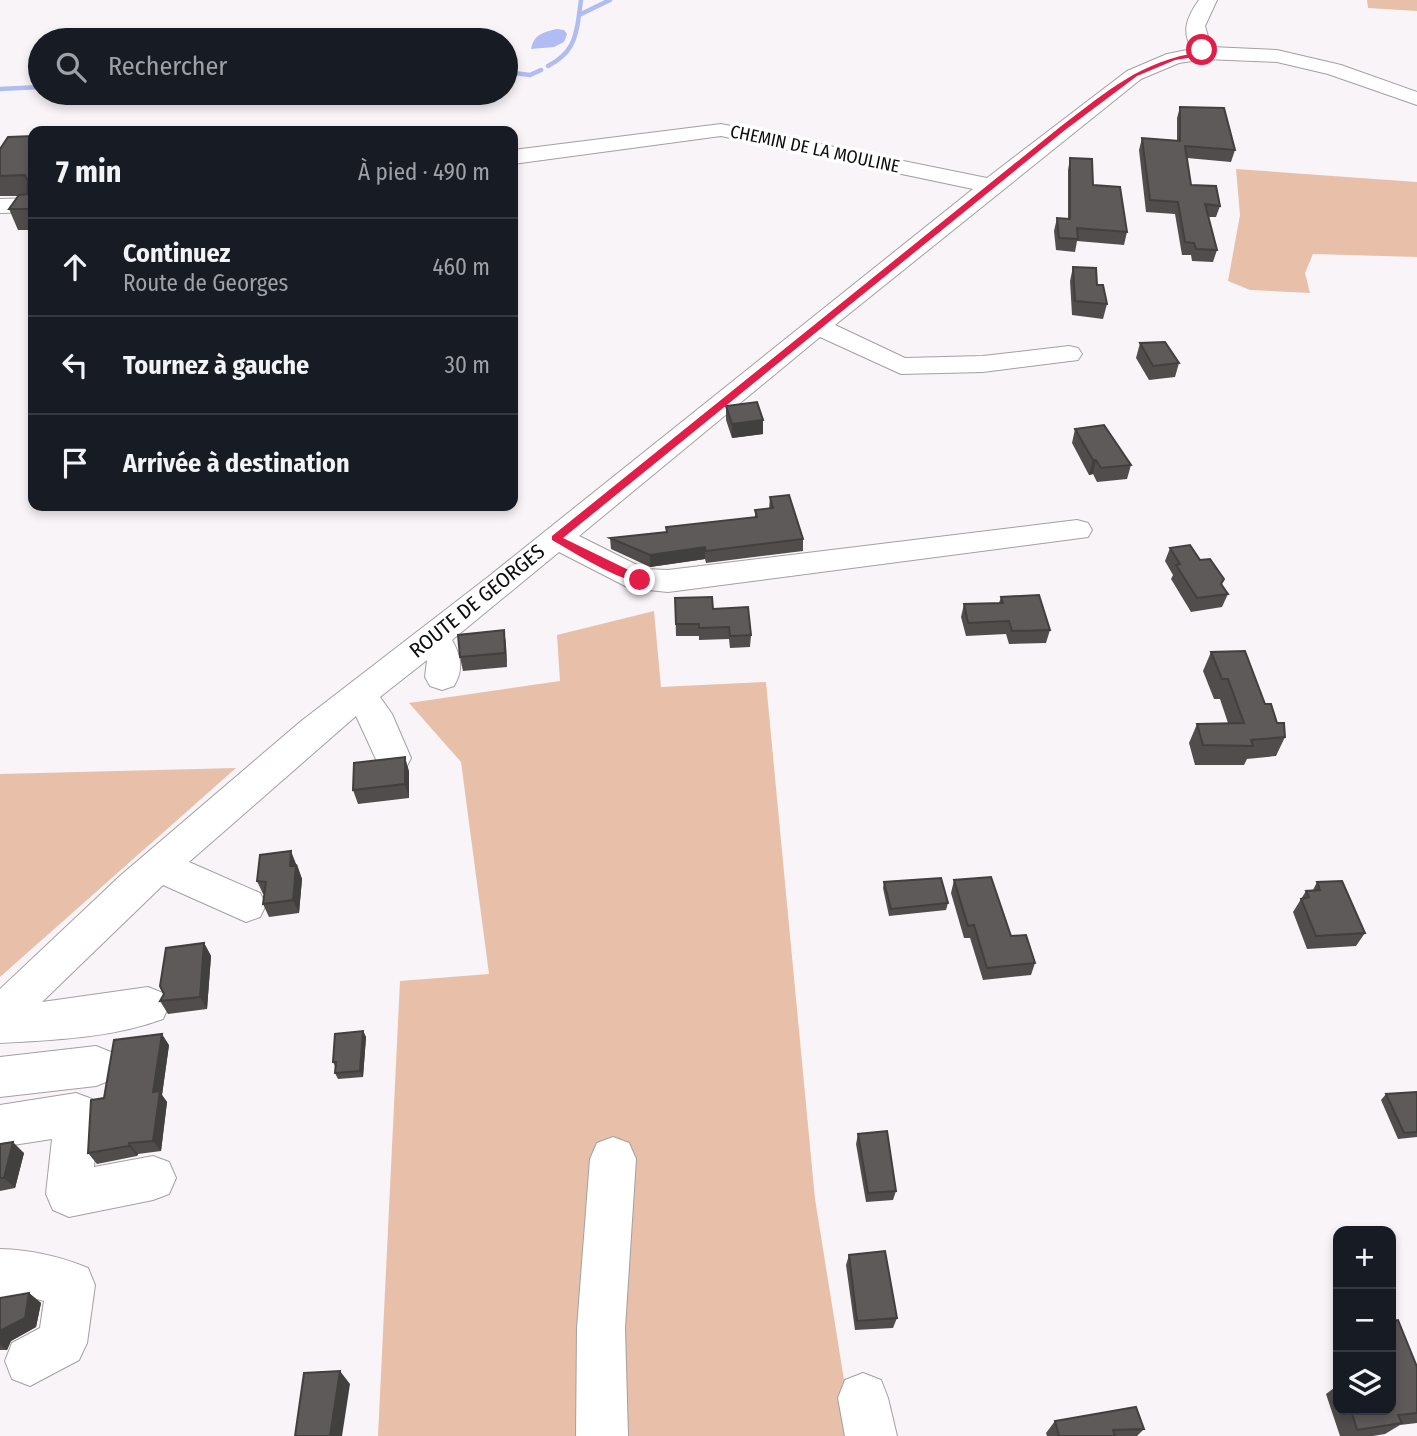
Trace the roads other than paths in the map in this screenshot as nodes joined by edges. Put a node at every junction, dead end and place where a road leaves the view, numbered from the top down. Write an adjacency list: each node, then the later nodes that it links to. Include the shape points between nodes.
1 (1208, 0): 2 (street, via 1195,19 1194,30 1196,43)
2 (1205, 53): 3 (street, ROUTE DE GEORGES, via 1277,56 1334,69); 5 (street, ROUTE DE GEORGES, via 1174,58 1134,75)
3 (1417, 99)
4 (518, 156): 5 (street, CHEMIN DE LA MOULINE, via 721,130)
5 (990, 186): 8 (street, ROUTE DE GEORGES)
6 (28, 205): 7 (street)
7 (0, 206)
8 (817, 326): 9 (street, via 901,366 983,364); 11 (street, ROUTE DE GEORGES)
9 (1069, 354)
10 (1077, 530): 11 (street, via 668,581 640,580)
11 (556, 538): 12 (street, ROUTE DE GEORGES)
12 (433, 636): 13 (street, via 444,656); 14 (street, ROUTE DE GEORGES)
13 (442, 677)
14 (358, 695): 15 (street, via 375,715); 16 (street, ROUTE DE GEORGES)
15 (393, 758)
16 (159, 866): 17 (street); 19 (street, ROUTE DE GEORGES)
17 (246, 905)
18 (148, 1006): 20 (street, via 64,1020)
19 (0, 1016)
20 (0, 1024)
21 (96, 1066): 22 (street)
22 (0, 1077)
23 (0, 1126): 25 (street, via 76,1114 69,1194)
24 (613, 1159): 28 (street, via 601,1328)
25 (153, 1178)
26 (0, 1273): 27 (street, via 33,1274 71,1285 62,1343)
27 (30, 1361)
28 (602, 1436)

